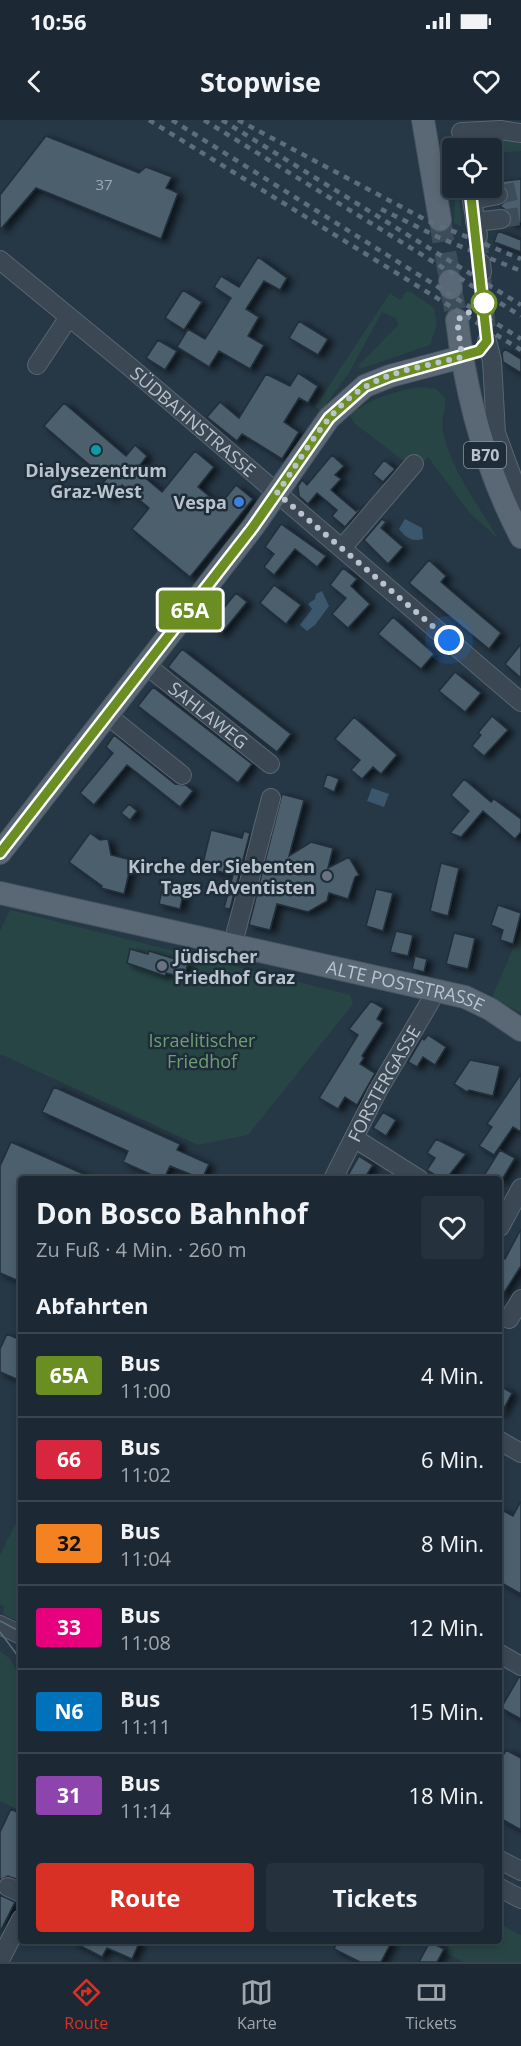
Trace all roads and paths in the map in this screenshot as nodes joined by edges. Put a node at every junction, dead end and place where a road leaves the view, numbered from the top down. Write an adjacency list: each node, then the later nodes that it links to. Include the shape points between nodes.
1 (423, 120): 6 (main road)
2 (521, 133): 3 (street, via 500,130)
3 (461, 134)
4 (500, 207): 5 (street)
5 (474, 211)
6 (440, 220)
7 (0, 260): 8 (street, SÜDBAHNSTRASSE)
8 (69, 317): 11 (street); 13 (street, SÜDBAHNSTRASSE, via 116,351)
9 (457, 320): 10 (main road, B70)
10 (462, 357): 13 (main road, via 365,386 329,418); 14 (street, via 479,351 488,340 496,433); 15 (main road, B70, via 482,445)
11 (37, 365)
12 (414, 464): 16 (street)
13 (277, 493): 16 (street, SÜDBAHNSTRASSE); 17 (main road)
14 (521, 501)
15 (521, 537)
16 (342, 548): 18 (street, SÜDBAHNSTRASSE)
17 (146, 665): 19 (main road); 20 (street, SAHLAWEG)
18 (521, 702)
19 (106, 715): 21 (street); 23 (main road)
20 (270, 764)
21 (182, 775)
22 (271, 798): 25 (street)
23 (0, 853)
24 (0, 893): 25 (main road, ALTE POSTSTRASSE)
25 (232, 947): 26 (main road, ALTE POSTSTRASSE)
26 (434, 989): 27 (main road, ALTE POSTSTRASSE, via 474,1001); 28 (street, FORSTERGASSE)
27 (521, 1030)
28 (354, 1138): 29 (street, FORSTERGASSE); 30 (street)
29 (335, 1176)
30 (414, 1176)
31 (521, 1188): 32 (street)
32 (502, 1223)
33 (521, 1299): 34 (street)
34 (509, 1319)
35 (502, 1442): 36 (street)
36 (521, 1453)
37 (0, 1625): 38 (street)
38 (18, 1634)
39 (502, 1655): 40 (street)
40 (521, 1666)
41 (502, 1861): 42 (street)
42 (521, 1871)
43 (502, 1889): 44 (street)
44 (521, 1899)
45 (18, 1925): 46 (street)
46 (0, 1960)

